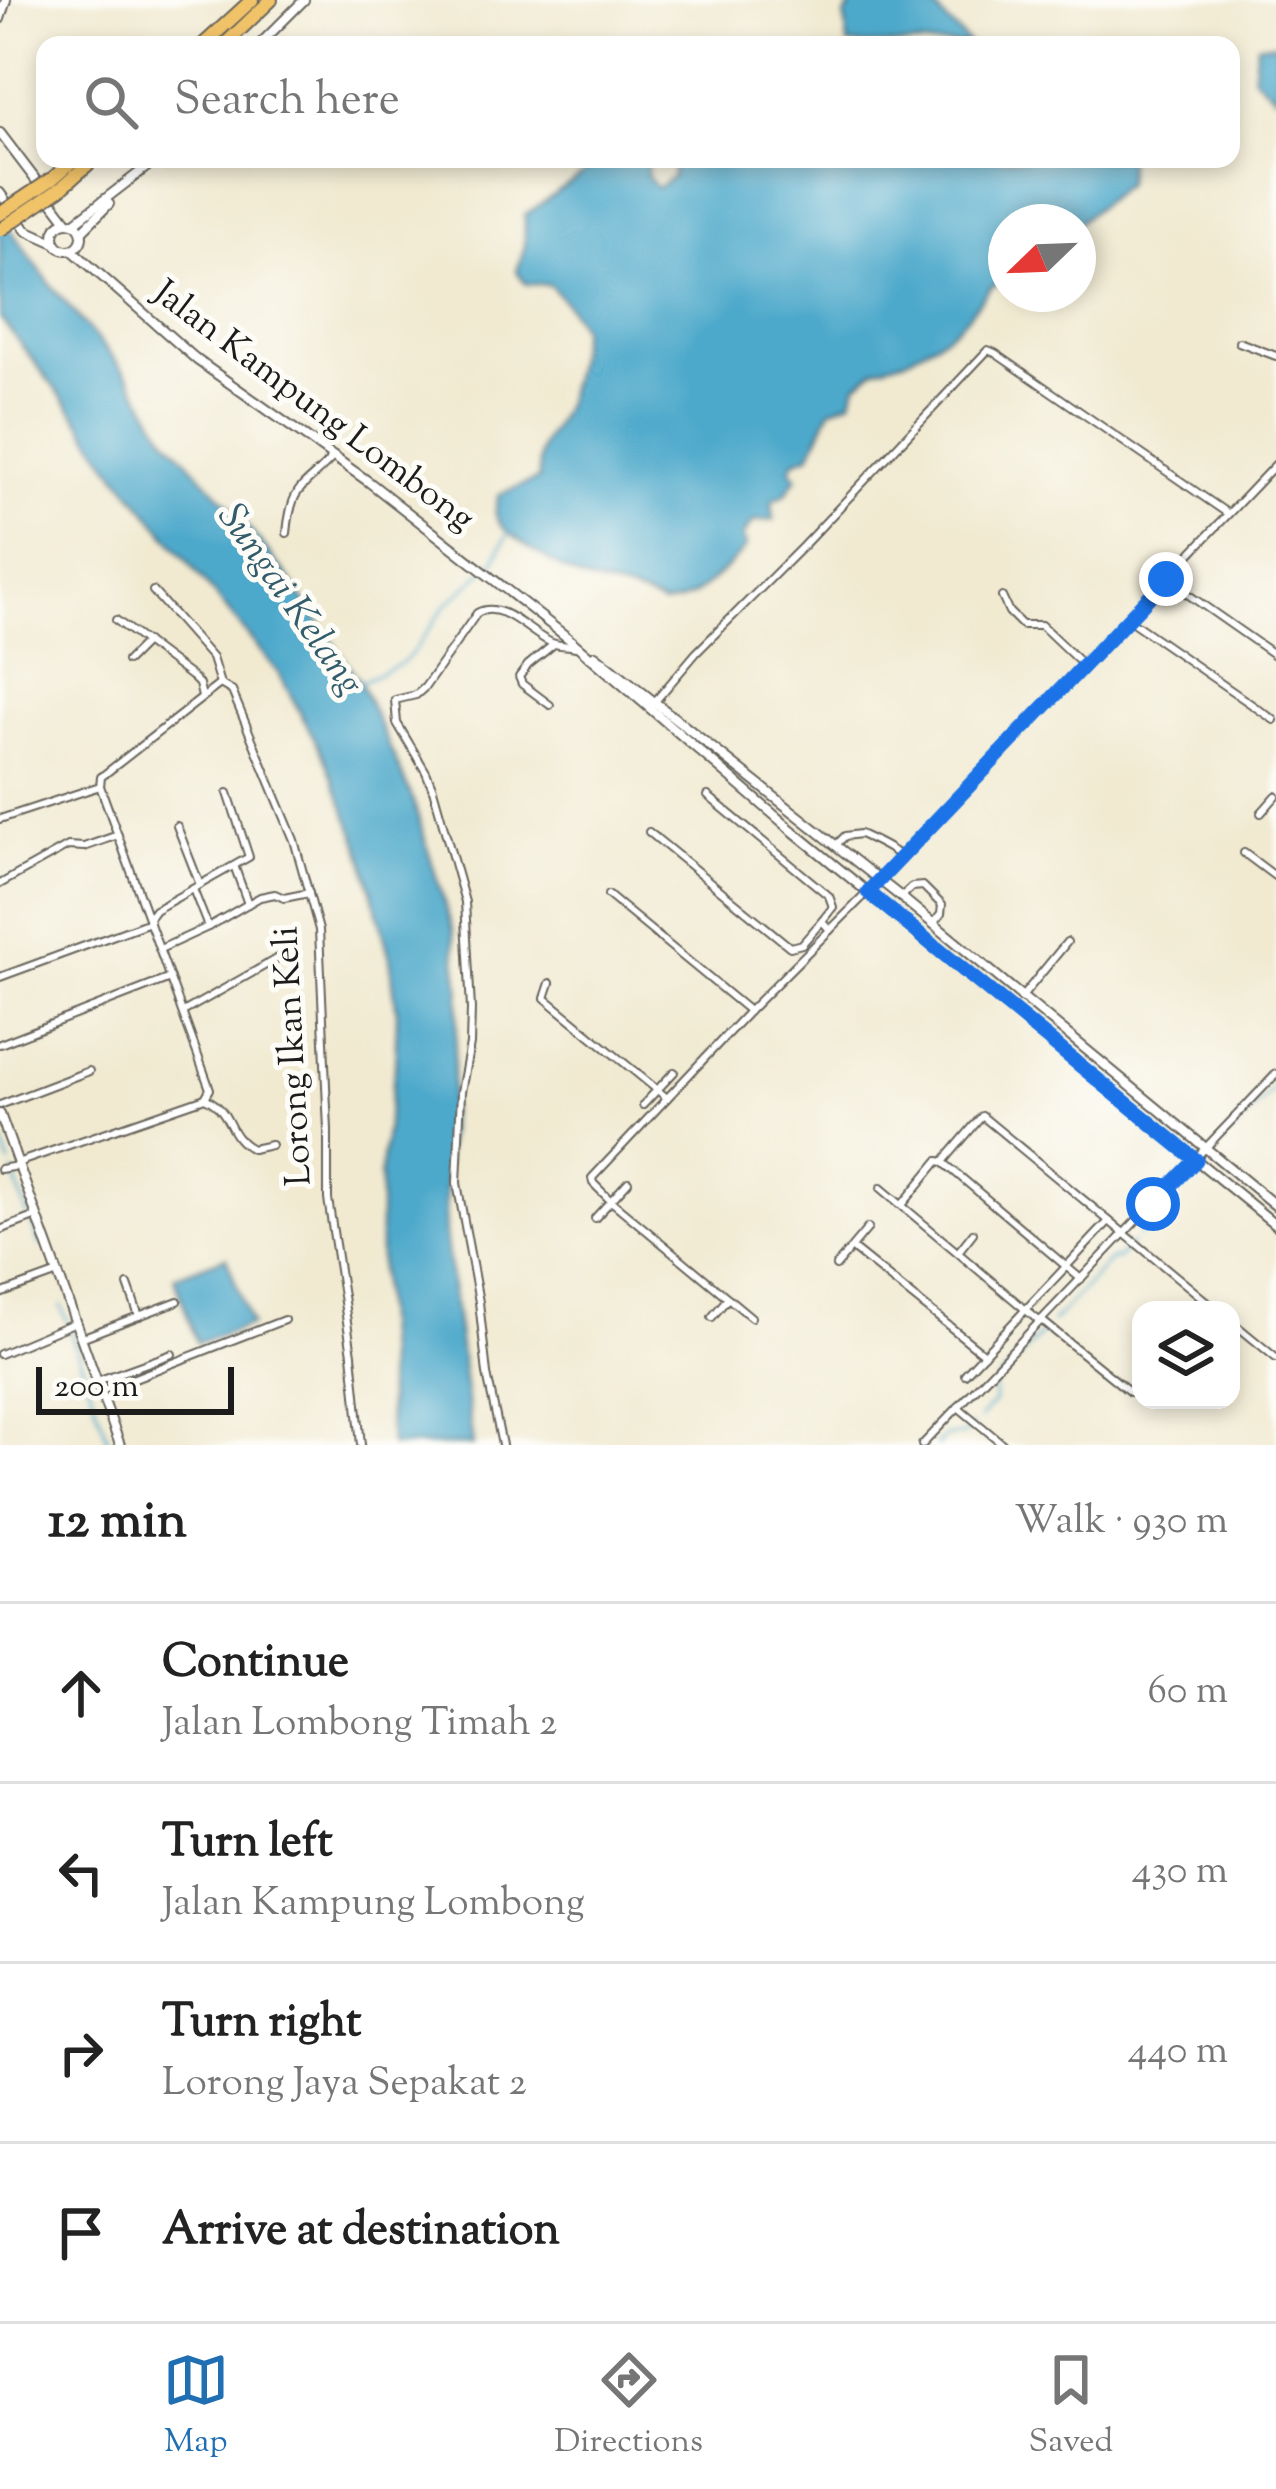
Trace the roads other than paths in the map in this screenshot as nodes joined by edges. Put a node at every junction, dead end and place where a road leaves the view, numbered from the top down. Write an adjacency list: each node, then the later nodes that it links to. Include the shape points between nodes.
1 (6, 0): 5 (street)
2 (252, 0): 6 (highway)
3 (271, 0): 7 (highway)
4 (304, 0): 8 (street)
5 (0, 20)
6 (212, 36)
7 (233, 36)
8 (268, 36)
9 (0, 133): 17 (street)
10 (68, 168): 14 (highway)
11 (80, 168): 14 (highway)
12 (147, 168): 13 (street)
13 (131, 182): 17 (street); 19 (street)
14 (56, 184): 16 (highway, bridge); 18 (highway, bridge)
15 (0, 193): 20 (street, via 26,230)
16 (0, 214)
17 (71, 222): 19 (street); 20 (street, via 55,228)
18 (0, 230)
19 (81, 236): 21 (street); 22 (street)
20 (55, 242): 21 (street)
21 (72, 250): 22 (street)
22 (99, 271): 25 (street, Jalan Kampung Lombong, via 197,360)
23 (1239, 342): 24 (street)
24 (1276, 356)
25 (334, 456): 28 (street, via 291,500); 34 (street, Jalan Kampung Lombong)
26 (1276, 464): 27 (street)
27 (1228, 514): 29 (street); 44 (street, via 988,350)
28 (286, 533)
29 (1166, 579): 33 (street); 38 (street)
30 (154, 591): 41 (street, Lorong Ikan Keli, via 212,658)
31 (1002, 597): 40 (street, via 1022,625 1041,625)
32 (116, 620): 35 (street)
33 (1128, 620): 40 (street); 45 (street)
34 (568, 638): 37 (street); 44 (street)
35 (146, 642): 39 (street); 42 (street, via 199,684)
36 (554, 644): 37 (street); 43 (street, via 519,677); 140 (street, via 484,608 425,687 395,700 397,723 433,789 465,902 471,1009 457,1183)
37 (579, 648): 44 (street)
38 (1276, 656)
39 (127, 661)
40 (1084, 666): 57 (street)
41 (220, 684): 42 (street); 63 (street, Lorong Ikan Keli, via 232,691)
42 (202, 697): 46 (street, via 101,777)
43 (550, 705)
44 (652, 705): 55 (street); 64 (street)
45 (1274, 720)
46 (100, 786): 51 (street); 54 (street)
47 (228, 794): 58 (street, via 249,853)
48 (708, 796): 69 (street, via 829,896 833,907)
49 (1276, 796): 50 (street)
50 (1261, 813)
51 (0, 819)
52 (177, 826): 62 (street)
53 (649, 832): 69 (street, via 790,947)
54 (118, 835): 61 (street, via 68,846); 68 (street)
55 (836, 845): 57 (street, via 860,833); 60 (street)
56 (1244, 853): 59 (street)
57 (901, 857): 60 (street)
58 (234, 867): 62 (street); 67 (street)
59 (1276, 877)
60 (879, 880): 64 (street); 66 (street)
61 (0, 884)
62 (196, 887): 68 (street); 71 (street)
63 (310, 892): 67 (street); 139 (street, Lorong Ikan Keli, via 319,930 328,1199)
64 (868, 892): 72 (street); 93 (street)
65 (608, 896): 80 (street)
66 (901, 897): 70 (street); 70 (street, via 923,886 942,905)
67 (248, 904): 71 (street)
68 (150, 920): 74 (street); 76 (street)
69 (822, 921): 72 (street)
70 (933, 924): 79 (street)
71 (208, 927): 74 (street)
72 (830, 930): 80 (street)
73 (1066, 943): 79 (street)
74 (160, 949): 77 (street)
75 (294, 949): 81 (street)
76 (0, 977)
77 (170, 977): 81 (street); 82 (street)
78 (550, 983): 86 (street, via 545,998)
79 (1021, 998): 92 (street)
80 (748, 1011): 88 (street)
81 (183, 1012): 87 (street, via 210,1089)
82 (0, 1044)
83 (89, 1071): 90 (street)
84 (674, 1072): 86 (street)
85 (1276, 1074): 92 (street)
86 (657, 1090): 88 (street); 89 (street)
87 (205, 1098): 91 (street, via 225,1111 237,1140 252,1149); 95 (street)
88 (667, 1098): 99 (street, via 592,1178)
89 (643, 1105)
90 (0, 1109): 95 (street)
91 (271, 1145)
92 (1206, 1149): 93 (street); 101 (street)
93 (1196, 1160): 105 (street); 109 (street)
94 (944, 1162): 100 (street); 104 (street, via 982,1117); 112 (street)
95 (18, 1164): 96 (street); 102 (street)
96 (0, 1169)
97 (628, 1182): 99 (street)
98 (881, 1188): 100 (street)
99 (611, 1201): 103 (street); 118 (street)
100 (902, 1205): 111 (street)
101 (1276, 1207)
102 (37, 1216): 107 (street); 114 (street)
103 (595, 1218)
104 (1109, 1221): 109 (street); 112 (street)
105 (1276, 1225)
106 (868, 1228): 110 (street)
107 (0, 1230)
108 (973, 1233): 111 (street)
109 (1124, 1234): 115 (street); 120 (street)
110 (852, 1248): 113 (street); 132 (street)
111 (958, 1252): 121 (street)
112 (1066, 1265): 115 (street); 121 (street)
113 (836, 1266)
114 (58, 1273): 117 (street); 127 (street)
115 (1081, 1279): 126 (street)
116 (128, 1285): 122 (street)
117 (0, 1294)
118 (728, 1298): 123 (street); 124 (street)
119 (178, 1301): 122 (street)
120 (1206, 1301)
121 (1025, 1309): 126 (street); 132 (street)
122 (139, 1316): 129 (street)
123 (712, 1317)
124 (751, 1317)
125 (284, 1321): 135 (street)
126 (1040, 1321): 136 (street); 137 (street)
127 (76, 1322): 129 (street); 130 (street)
128 (1240, 1328): 133 (street)
129 (81, 1338): 135 (street)
130 (0, 1354)
131 (172, 1354): 135 (street)
132 (984, 1354): 134 (street)
133 (1276, 1358)
134 (965, 1374)
135 (99, 1386): 138 (street)
136 (1130, 1392)
137 (958, 1407): 141 (street); 142 (street)
138 (120, 1445)
139 (361, 1445)
140 (502, 1445)
141 (922, 1445)
142 (1004, 1445)

